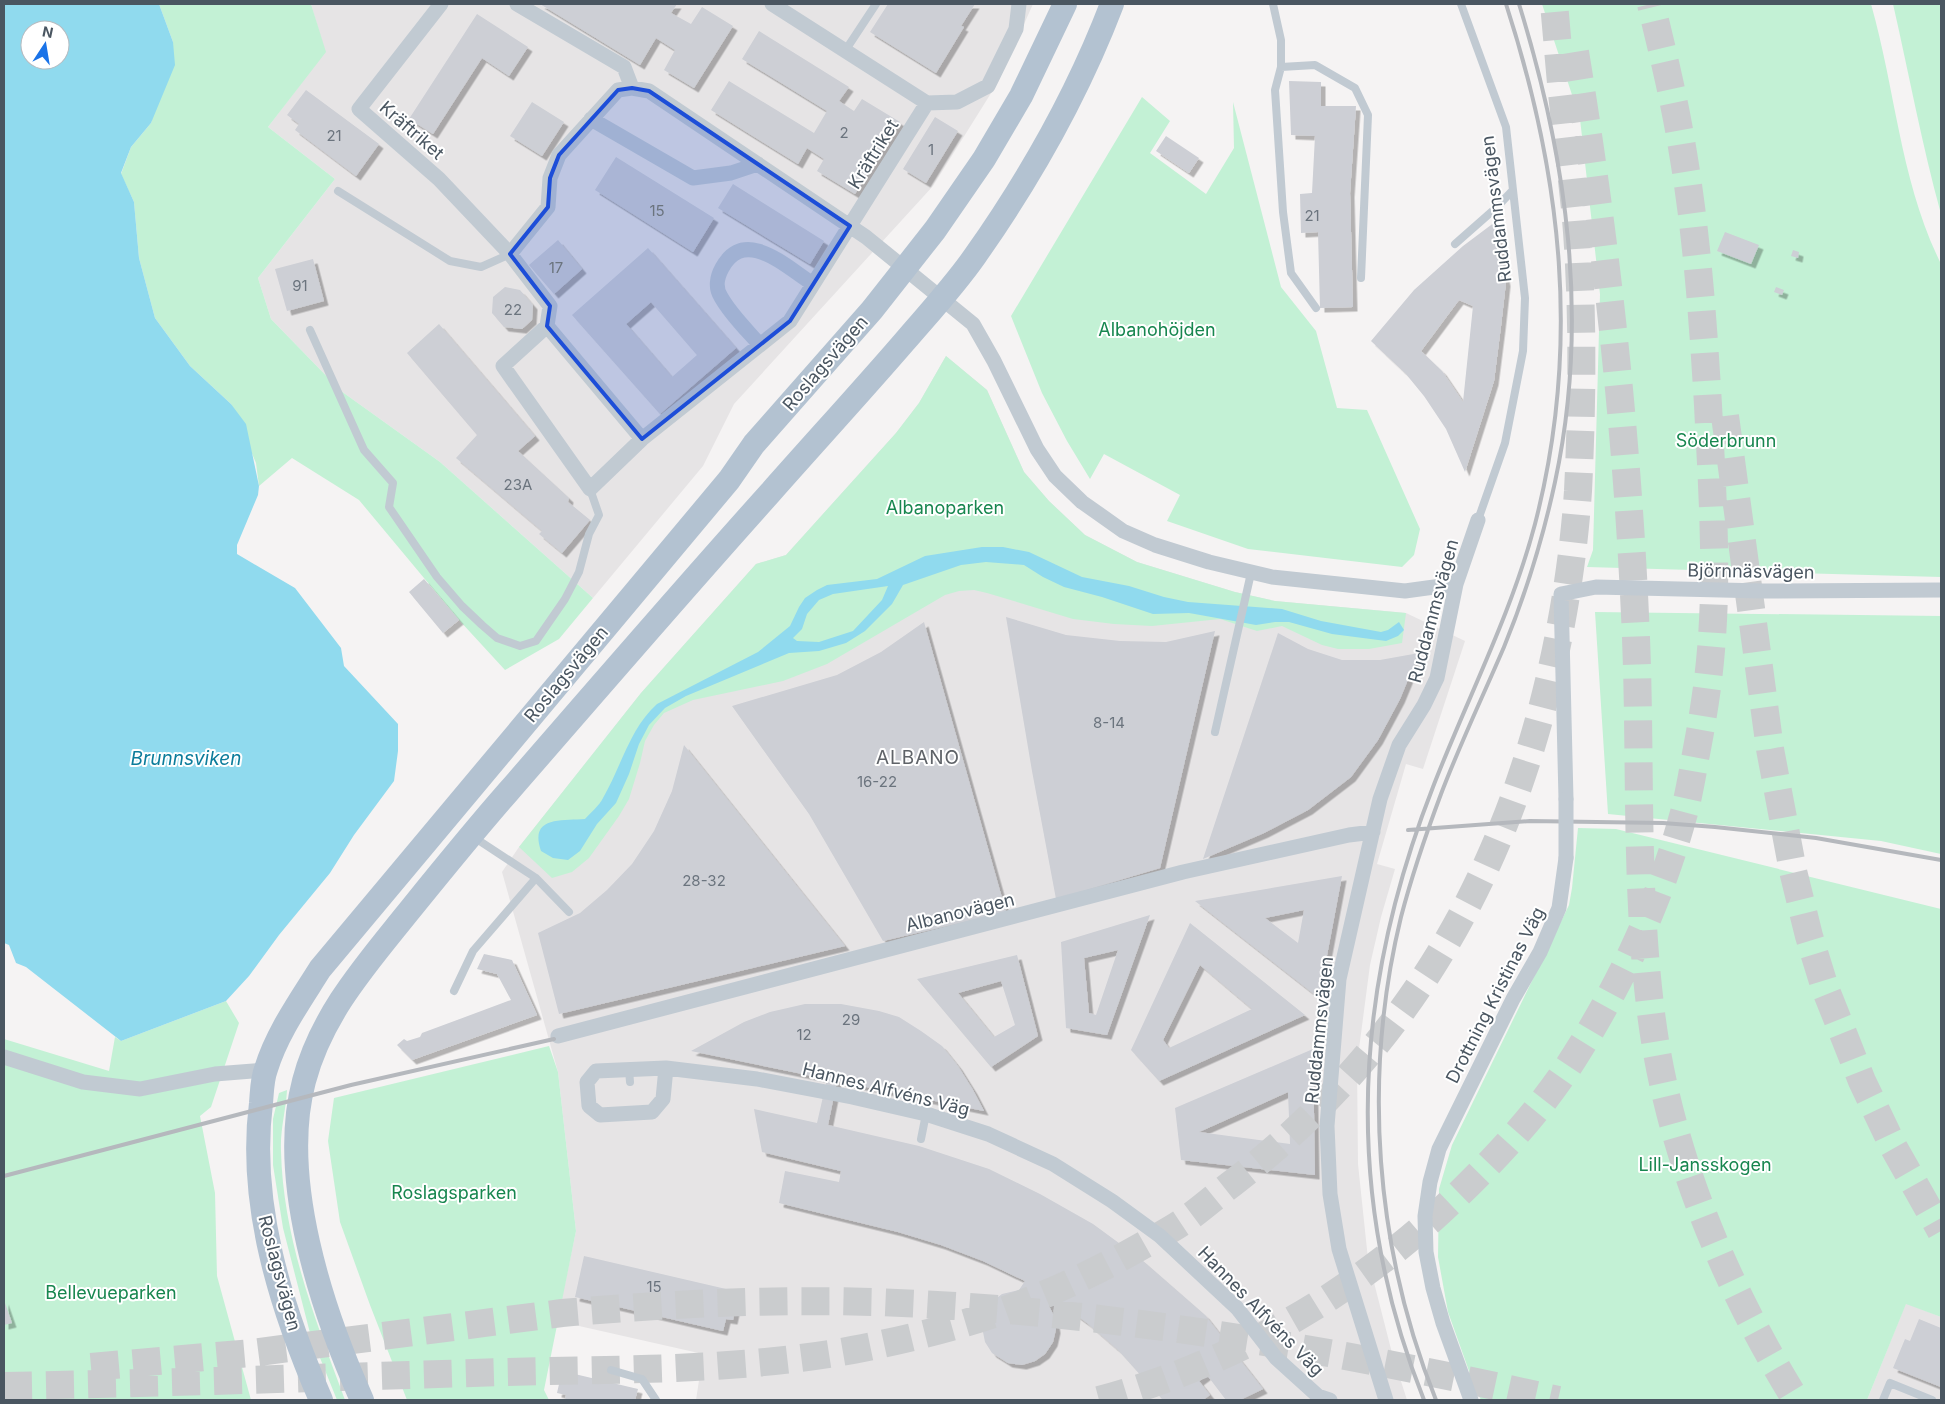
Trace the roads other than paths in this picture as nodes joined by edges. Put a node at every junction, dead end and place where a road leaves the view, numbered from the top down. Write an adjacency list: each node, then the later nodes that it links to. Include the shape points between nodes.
1 (440, 4): 20 (street, Kräftriket, via 360,109 439,179)
2 (517, 4): 12 (street, via 624,67)
3 (772, 4): 10 (street)
4 (876, 4): 10 (lane)
5 (1019, 4): 13 (street, via 1016,29 988,86 957,102)
6 (1065, 4): 21 (main road, Roslagsvägen, via 1022,96 984,159)
7 (1112, 4): 24 (main road, Roslagsvägen, via 1077,86 1028,176 974,258)
8 (1273, 4): 11 (lane, via 1281,40)
9 (1461, 4): 17 (lane, Ruddammsvägen, via 1506,127)
10 (845, 51): 13 (street)
11 (1281, 68): 22 (lane, via 1315,65 1355,88 1368,115); 25 (lane, via 1275,90 1283,212 1291,273)
12 (632, 88): 14 (street, via 618,90); 15 (street, via 649,91)
13 (927, 103): 18 (street, Kräftriket)
14 (591, 119): 15 (street, via 693,178 730,173); 20 (street, via 559,155 550,178 548,207)
15 (758, 164): 18 (street)
16 (338, 191): 20 (lane, via 450,260 481,268)
17 (1512, 191): 19 (lane); 31 (lane, Ruddammsvägen, via 1525,298 1523,351 1505,443)
18 (850, 226): 21 (street); 23 (street, Kräftriket)
19 (1455, 244)
20 (510, 254): 26 (street, Kräftriket, via 550,306)
21 (905, 269): 24 (street); 45 (main road, Roslagsvägen, via 754,444 729,480 320,969 287,1020)
22 (1361, 278)
23 (813, 284): 28 (street, Kräftriket, via 790,321); 28 (street, via 766,253 752,248 740,250 726,260 717,278 719,296)
24 (942, 299): 32 (street, via 976,328 1037,449 1055,476 1082,502 1123,531 1155,545); 38 (main road, Roslagsvägen)
25 (1316, 308)
26 (547, 326): 29 (street); 30 (street, via 503,366)
27 (310, 330): 30 (lane, via 364,450 393,483 389,507 437,577 462,606 498,638 520,646 536,641 565,599 580,572 589,534 599,515)
28 (760, 345): 29 (street, Kräftriket)
29 (642, 439): 30 (street, Kräftriket)
30 (590, 488)
31 (1478, 520): 33 (street, Ruddammsvägen)
32 (1251, 573): 33 (street, via 1405,591); 36 (lane)
33 (1456, 584): 37 (street, Ruddammsvägen, via 1436,678 1424,705 1399,745 1380,799)
34 (1941, 590): 35 (street, Björnnäsvägen, via 1763,591 1596,587)
35 (1561, 594): 54 (street, Drottning Kristinas Väg, bridge, via 1566,858 1560,908 1439,1149 1425,1216 1426,1252 1433,1288 1442,1323)
36 (1215, 732)
37 (1373, 832): 42 (street, Albanovägen, via 1174,875); 53 (street, Ruddammsvägen, via 1339,979 1328,1126 1330,1194 1339,1249)
38 (471, 835): 39 (lane); 50 (main road, Roslagsvägen, via 352,982 330,1015 303,1084 296,1164 308,1245 322,1294)
39 (536, 878): 40 (lane); 41 (lane, via 473,951)
40 (569, 912)
41 (454, 991)
42 (558, 1036)
43 (4, 1057): 45 (street, via 84,1082 140,1089 216,1074)
44 (666, 1068): 44 (street, Hannes Alfvéns Väg, via 629,1076 596,1071 587,1082 589,1106 600,1115 652,1112 663,1099); 46 (street, Hannes Alfvéns Väg, via 758,1079)
45 (265, 1070): 49 (main road, Roslagsvägen, via 258,1125 262,1210 285,1303)
46 (926, 1114): 47 (lane); 52 (street, Hannes Alfvéns Väg, via 988,1134 1044,1160 1112,1201 1160,1236 1236,1308 1276,1358 1318,1396)
47 (921, 1139)
48 (611, 1370): 51 (lane, via 642,1379)
49 (321, 1400)
50 (362, 1400)
51 (656, 1400)
52 (1330, 1400)
53 (1386, 1400)
54 (1471, 1400)
55 (1883, 1400): 56 (lane, via 1890,1383)
56 (1932, 1400)

